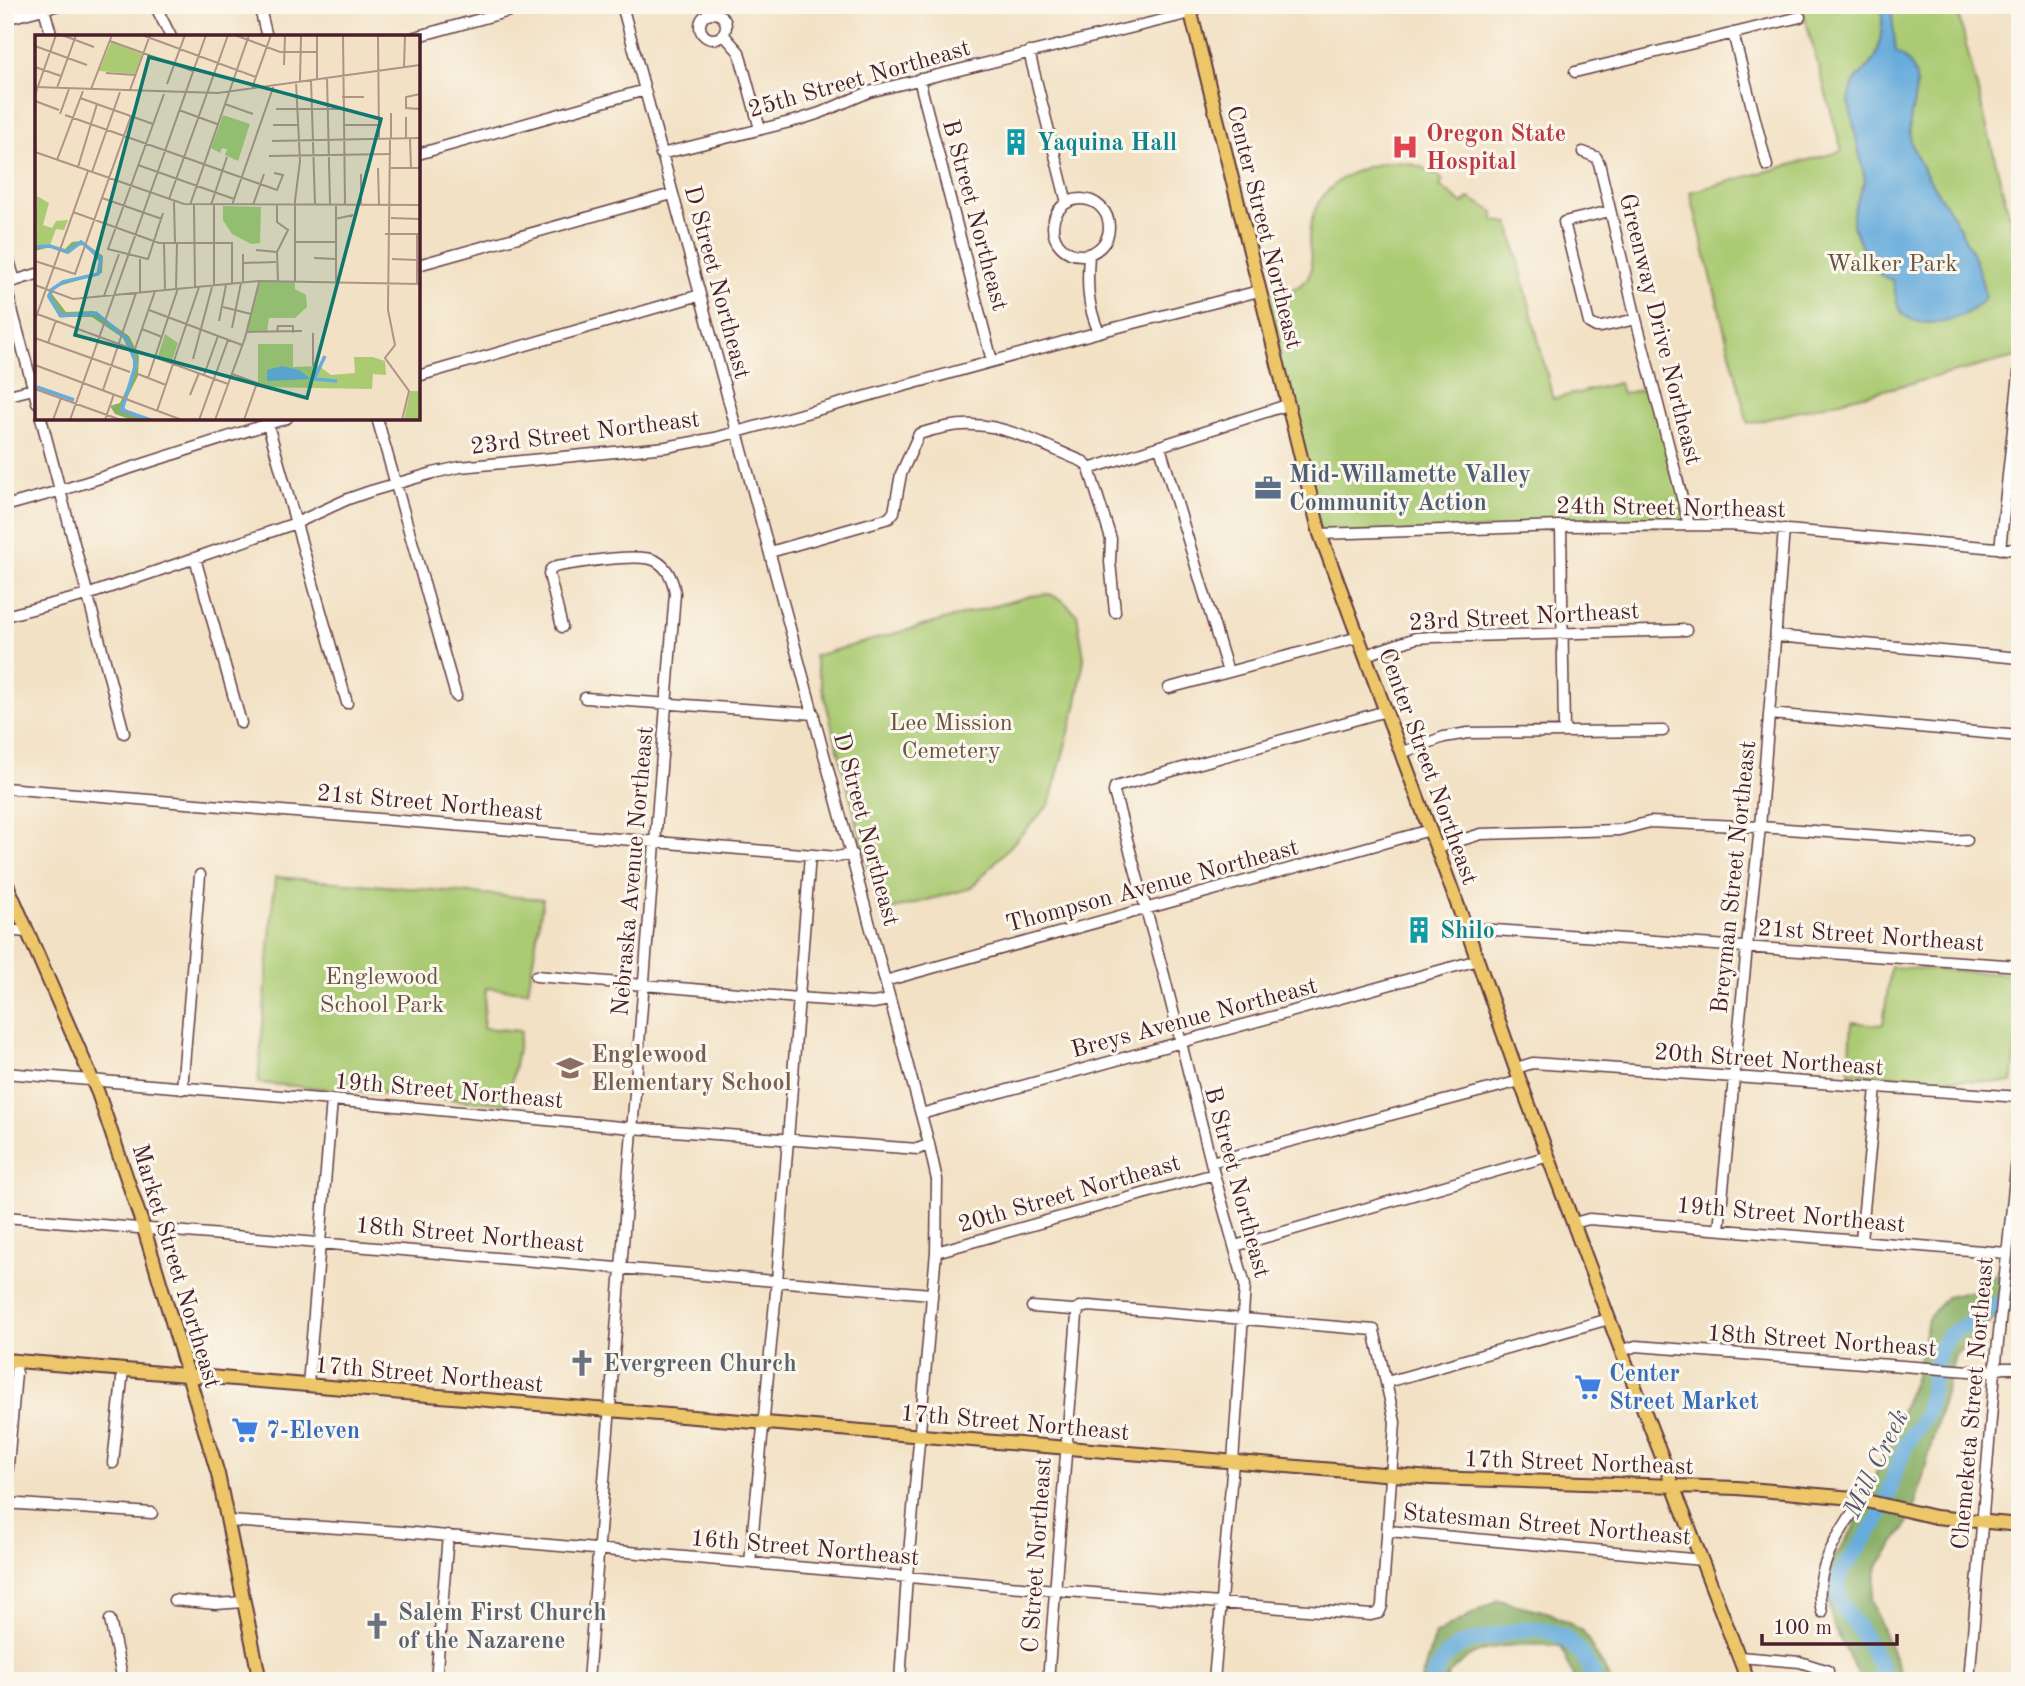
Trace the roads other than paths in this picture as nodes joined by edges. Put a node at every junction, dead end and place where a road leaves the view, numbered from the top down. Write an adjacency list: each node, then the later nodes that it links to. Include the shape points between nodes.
1 (59, 5): 6 (street)
2 (155, 5): 13 (street)
3 (258, 5): 14 (street)
4 (530, 5): 15 (street)
5 (622, 5): 19 (street, D Street Northeast)
6 (44, 9): 9 (street); 12 (street)
7 (1190, 9): 16 (street, 25th Street Northeast); 33 (main road, Center Street Northeast)
8 (1800, 17): 10 (street)
9 (5, 19)
10 (1733, 33): 17 (street); 24 (street)
11 (723, 34): 20 (street, via 740,52)
12 (51, 35)
13 (170, 35)
14 (266, 35)
15 (420, 36)
16 (1029, 52): 18 (street, 25th Street Northeast); 26 (street)
17 (1574, 72)
18 (919, 79): 20 (street, 25th Street Northeast); 37 (street, B Street Northeast)
19 (645, 90): 22 (street); 23 (street, D Street Northeast)
20 (760, 129): 23 (street, 25th Street Northeast)
21 (1583, 152): 27 (street, Greenway Drive Northeast, via 1599,163)
22 (420, 153)
23 (661, 154): 25 (street, D Street Northeast)
24 (1767, 166)
25 (672, 194): 30 (street); 34 (street, D Street Northeast)
26 (1067, 203): 29 (street, via 1055,216 1053,234 1071,254); 29 (street, via 1085,199 1106,213 1108,237)
27 (1610, 211): 35 (street, Greenway Drive Northeast); 35 (street, via 1564,222 1589,323 1601,327)
28 (5, 247): 32 (street)
29 (1089, 255): 36 (street, via 1087,295)
30 (420, 264)
31 (35, 275): 32 (street)
32 (8, 283): 40 (street)
33 (1259, 291): 36 (street, 23rd Street Northeast); 42 (main road, Center Street Northeast)
34 (700, 295): 39 (street); 46 (street, D Street Northeast)
35 (1636, 319): 53 (street, Greenway Drive Northeast)
36 (1100, 332): 37 (street, 23rd Street Northeast)
37 (992, 361): 46 (street, 23rd Street Northeast)
38 (2020, 365): 57 (street)
39 (420, 375)
40 (35, 388): 41 (street)
41 (5, 396)
42 (1287, 405): 47 (street); 56 (main road, Center Street Northeast)
43 (41, 420): 50 (street)
44 (378, 420): 49 (street)
45 (267, 421): 50 (street); 52 (street)
46 (738, 432): 49 (street, 23rd Street Northeast, via 666,447 460,467); 59 (street, D Street Northeast)
47 (1160, 447): 48 (street); 71 (street)
48 (1089, 469): 59 (street, via 1084,462 989,426 923,433 916,438 901,474 889,519); 62 (street, via 1111,539)
49 (396, 483): 52 (street, 23rd Street Northeast); 73 (street)
50 (59, 491): 51 (street); 61 (street)
51 (5, 506)
52 (296, 523): 60 (street, 23rd Street Northeast); 76 (street)
53 (1689, 525): 54 (street, 24th Street Northeast); 55 (street, 24th Street Northeast)
54 (1561, 526): 56 (street, 24th Street Northeast); 66 (street)
55 (1784, 529): 57 (street, 24th Street Northeast); 67 (street, Breyman Street Northeast)
56 (1320, 534): 68 (main road, Center Street Northeast)
57 (2000, 549): 58 (street, 24th Street Northeast)
58 (2020, 550)
59 (771, 552): 78 (street, D Street Northeast)
60 (195, 558): 61 (street, 23rd Street Northeast); 80 (street)
61 (87, 595): 63 (street, 23rd Street Northeast); 83 (street)
62 (1115, 612)
63 (5, 616)
64 (562, 627): 75 (street, Nebraska Avenue Northeast, via 551,569 629,558 655,560 673,580 675,593)
65 (1686, 630): 66 (street, 23rd Street Northeast)
66 (1562, 633): 69 (street, 23rd Street Northeast, via 1416,638); 82 (street)
67 (1776, 636): 70 (street); 79 (street, Breyman Street Northeast)
68 (1359, 637): 69 (main road, Center Street Northeast); 71 (street)
69 (1366, 655): 77 (main road, Center Street Northeast)
70 (2020, 658)
71 (1228, 672): 72 (street)
72 (1169, 688)
73 (456, 696)
74 (585, 698): 75 (street)
75 (667, 702): 78 (street); 90 (street, Nebraska Avenue Northeast)
76 (347, 703)
77 (1386, 711): 85 (main road, Center Street Northeast); 96 (street, B Street Northeast, via 1115,787)
78 (814, 713): 92 (street, D Street Northeast)
79 (1769, 714): 84 (street); 87 (street, Breyman Street Northeast)
80 (241, 723)
81 (1663, 731): 82 (street)
82 (1564, 732): 85 (street, via 1454,734)
83 (124, 733)
84 (2020, 736)
85 (1401, 753): 88 (main road, Center Street Northeast)
86 (5, 788): 90 (street, 21st Street Northeast)
87 (1760, 827): 89 (street); 91 (street, via 1650,822 1619,830 1481,834); 100 (street, Breyman Street Northeast)
88 (1430, 830): 91 (main road, Center Street Northeast); 96 (street, Thompson Avenue Northeast)
89 (1967, 840)
90 (656, 841): 93 (street, 21st Street Northeast); 105 (street, Nebraska Avenue Northeast)
91 (1436, 848): 99 (main road, Center Street Northeast)
92 (852, 854): 93 (street, 21st Street Northeast); 104 (street, D Street Northeast)
93 (810, 855): 106 (street)
94 (200, 875): 115 (street)
95 (5, 880): 98 (main road, Market Street Northeast)
96 (1146, 909): 104 (street, Thompson Avenue Northeast); 108 (street, B Street Northeast)
97 (5, 930): 98 (street)
98 (27, 932): 112 (main road, Market Street Northeast)
99 (1468, 933): 100 (street, 21st Street Northeast, via 1480,929); 101 (main road, Center Street Northeast)
100 (1746, 947): 102 (street, 21st Street Northeast); 111 (street, Breyman Street Northeast)
101 (1478, 960): 108 (street, Breys Avenue Northeast); 109 (main road, Center Street Northeast)
102 (2020, 967)
103 (536, 976): 105 (street)
104 (885, 981): 107 (street, D Street Northeast)
105 (644, 985): 106 (street); 119 (street, Nebraska Avenue Northeast)
106 (798, 998): 107 (street); 121 (street)
107 (890, 1000): 118 (street, D Street Northeast)
108 (1180, 1043): 118 (street, Breys Avenue Northeast); 124 (street, B Street Northeast)
109 (1516, 1068): 111 (street, 20th Street Northeast, via 1532,1063); 113 (main road, Center Street Northeast)
110 (5, 1073): 112 (street, 19th Street Northeast)
111 (1733, 1077): 114 (street, 20th Street Northeast); 129 (street, Breyman Street Northeast)
112 (94, 1081): 115 (street, 19th Street Northeast); 128 (main road, Market Street Northeast)
113 (1520, 1081): 123 (main road, Center Street Northeast); 124 (street, 20th Street Northeast)
114 (1877, 1088): 116 (street, 20th Street Northeast); 130 (street)
115 (182, 1089): 117 (street, 19th Street Northeast)
116 (2020, 1097)
117 (332, 1100): 119 (street, 19th Street Northeast); 131 (street)
118 (921, 1114): 122 (street, D Street Northeast)
119 (632, 1128): 121 (street, 19th Street Northeast); 135 (street, Nebraska Avenue Northeast)
120 (2020, 1130): 134 (street, Chemeketa Street Northeast)
121 (786, 1140): 122 (street, 19th Street Northeast, via 918,1149); 136 (street)
122 (929, 1144): 133 (street, D Street Northeast, via 937,1180)
123 (1549, 1156): 127 (main road, Center Street Northeast); 132 (street)
124 (1211, 1162): 125 (street, B Street Northeast)
125 (1214, 1174): 132 (street, B Street Northeast); 133 (street, 20th Street Northeast)
126 (5, 1217): 128 (street, 18th Street Northeast)
127 (1574, 1223): 129 (street, 19th Street Northeast, via 1589,1219); 140 (main road, Center Street Northeast)
128 (144, 1229): 131 (street, 18th Street Northeast); 147 (main road, Market Street Northeast)
129 (1719, 1229): 130 (street, 19th Street Northeast)
130 (1861, 1240): 134 (street, 19th Street Northeast)
131 (318, 1242): 135 (street, 18th Street Northeast); 149 (street)
132 (1236, 1246): 141 (street, B Street Northeast, via 1245,1285)
133 (936, 1252): 137 (street, D Street Northeast)
134 (2006, 1253): 146 (street, Chemeketa Street Northeast)
135 (622, 1268): 136 (street, 18th Street Northeast); 150 (street, Nebraska Avenue Northeast)
136 (777, 1281): 137 (street, 18th Street Northeast); 151 (street)
137 (931, 1294): 152 (street, D Street Northeast)
138 (1031, 1307): 139 (street)
139 (1080, 1307): 141 (street); 153 (street, C Street Northeast)
140 (1609, 1319): 142 (main road, Center Street Northeast); 148 (street)
141 (1244, 1320): 148 (street, via 1374,1330); 154 (street, B Street Northeast)
142 (1622, 1351): 146 (street, 18th Street Northeast, via 1636,1346); 157 (main road, Center Street Northeast)
143 (11, 1360): 145 (main road, 17th Street Northeast); 159 (street)
144 (2020, 1368): 146 (street, 18th Street Northeast)
145 (123, 1370): 147 (main road, 17th Street Northeast); 155 (street)
146 (1995, 1371): 162 (street, Chemeketa Street Northeast)
147 (189, 1376): 149 (main road, 17th Street Northeast); 161 (main road, Market Street Northeast)
148 (1387, 1382): 156 (street, via 1395,1422)
149 (308, 1385): 150 (main road, 17th Street Northeast)
150 (610, 1410): 151 (main road, 17th Street Northeast); 166 (street, Nebraska Avenue Northeast)
151 (764, 1423): 152 (main road, 17th Street Northeast); 168 (street)
152 (919, 1436): 153 (main road, 17th Street Northeast); 169 (street, D Street Northeast)
153 (1066, 1447): 154 (main road, 17th Street Northeast); 170 (street, C Street Northeast)
154 (1233, 1461): 156 (main road, 17th Street Northeast); 173 (street, B Street Northeast)
155 (113, 1463)
156 (1392, 1475): 157 (main road, 17th Street Northeast); 164 (street)
157 (1674, 1485): 158 (main road, 17th Street Northeast); 167 (main road, Center Street Northeast)
158 (1866, 1501): 162 (main road, 17th Street Northeast, via 1922,1515); 174 (street, via 1824,1564)
159 (5, 1502): 160 (street)
160 (152, 1513)
161 (228, 1521): 165 (street, 16th Street Northeast); 172 (main road, Market Street Northeast)
162 (1982, 1522): 163 (main road, 17th Street Northeast); 186 (street, Chemeketa Street Northeast)
163 (2020, 1525)
164 (1389, 1531): 167 (street, Statesman Street Northeast); 173 (street, 16th Street Northeast, via 1379,1613)
165 (448, 1535): 166 (street, 16th Street Northeast); 180 (street)
166 (598, 1549): 168 (street, 16th Street Northeast); 181 (street, Nebraska Avenue Northeast)
167 (1702, 1560): 176 (main road, Center Street Northeast)
168 (750, 1563): 169 (street, 16th Street Northeast)
169 (907, 1576): 170 (street, 16th Street Northeast); 182 (street, D Street Northeast)
170 (1055, 1590): 173 (street, 16th Street Northeast); 183 (street, C Street Northeast)
171 (174, 1600): 172 (street)
172 (243, 1602): 179 (main road, Market Street Northeast)
173 (1221, 1603): 184 (street, B Street Northeast)
174 (1822, 1612)
175 (110, 1620): 178 (street)
176 (1739, 1657): 177 (street, via 1800,1662); 185 (main road, Center Street Northeast)
177 (1828, 1671)
178 (123, 1681)
179 (260, 1681)
180 (436, 1681)
181 (588, 1681)
182 (900, 1681)
183 (1048, 1681)
184 (1214, 1681)
185 (1748, 1681)
186 (1969, 1681)

